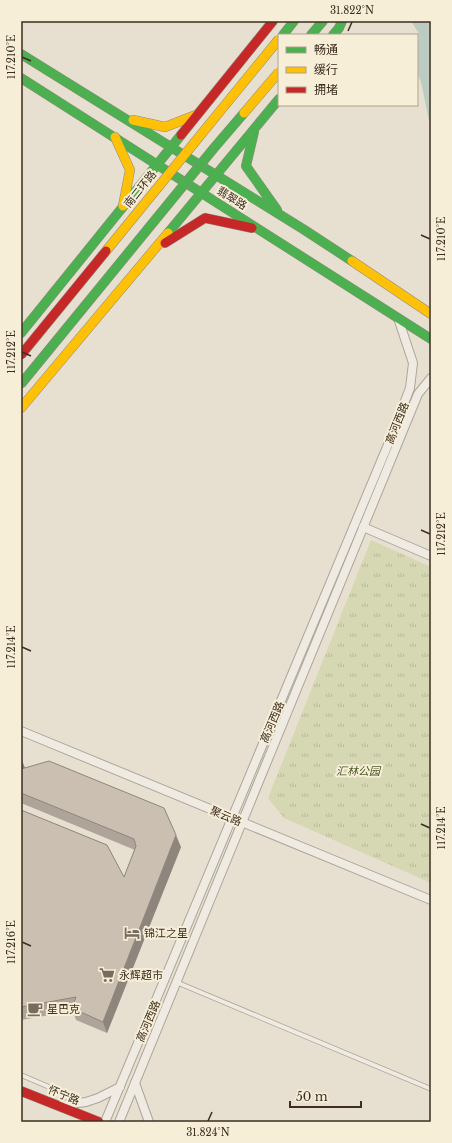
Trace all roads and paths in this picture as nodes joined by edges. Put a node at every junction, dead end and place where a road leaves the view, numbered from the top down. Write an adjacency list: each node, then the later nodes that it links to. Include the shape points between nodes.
1 (273, 21): 13 (main road)
2 (294, 21): 5 (main road)
3 (323, 21): 6 (main road)
4 (342, 21): 7 (main road)
5 (284, 34)
6 (312, 34)
7 (334, 34)
8 (278, 40): 29 (main road, 南二环路, bridge)
9 (21, 54): 14 (main road, 翡翠路)
10 (278, 73): 31 (main road, bridge)
11 (21, 78): 16 (main road, 翡翠路)
12 (278, 101): 15 (main road)
13 (197, 115): 14 (main road, via 164,127); 17 (main road)
14 (124, 118): 17 (main road, 翡翠路)
15 (255, 128): 19 (main road); 22 (main road, via 246,166)
16 (115, 138): 18 (main road, 翡翠路); 21 (main road, via 130,170)
17 (171, 147): 18 (main road); 19 (main road, 翡翠路)
18 (157, 164): 20 (main road, 翡翠路); 21 (main road)
19 (216, 175): 20 (main road); 22 (main road, 翡翠路)
20 (202, 193): 23 (main road, 翡翠路); 24 (main road)
21 (122, 208): 27 (main road)
22 (280, 214): 25 (main road, 翡翠路)
23 (260, 230): 24 (main road, via 205,218); 26 (main road, 翡翠路)
24 (154, 250): 32 (main road)
25 (431, 314)
26 (398, 318): 28 (main road, 翡翠路); 36 (street, 高河西路, via 413,363 410,388)
27 (21, 333)
28 (431, 338)
29 (21, 355)
30 (431, 378): 33 (street, 高河西路, via 418,394)
31 (21, 384)
32 (21, 408)
33 (363, 527): 34 (street); 37 (street, 高河西路)
34 (431, 556)
35 (21, 731): 36 (street, 聚云路)
36 (232, 818): 37 (street, 聚云路); 42 (street, 高河西路)
37 (242, 823): 38 (street, 聚云路); 39 (street, 高河西路)
38 (431, 900)
39 (176, 982): 41 (street, 高河西路); 43 (lane)
40 (21, 1075): 45 (lane)
41 (135, 1083): 49 (street, 高河西路); 50 (street)
42 (120, 1087): 45 (street); 48 (street, 高河西路)
43 (431, 1089)
44 (21, 1091): 46 (main road, 怀宁路)
45 (86, 1102): 46 (street)
46 (58, 1106): 47 (main road, 怀宁路)
47 (98, 1122)
48 (105, 1122)
49 (118, 1122)
50 (150, 1122)

